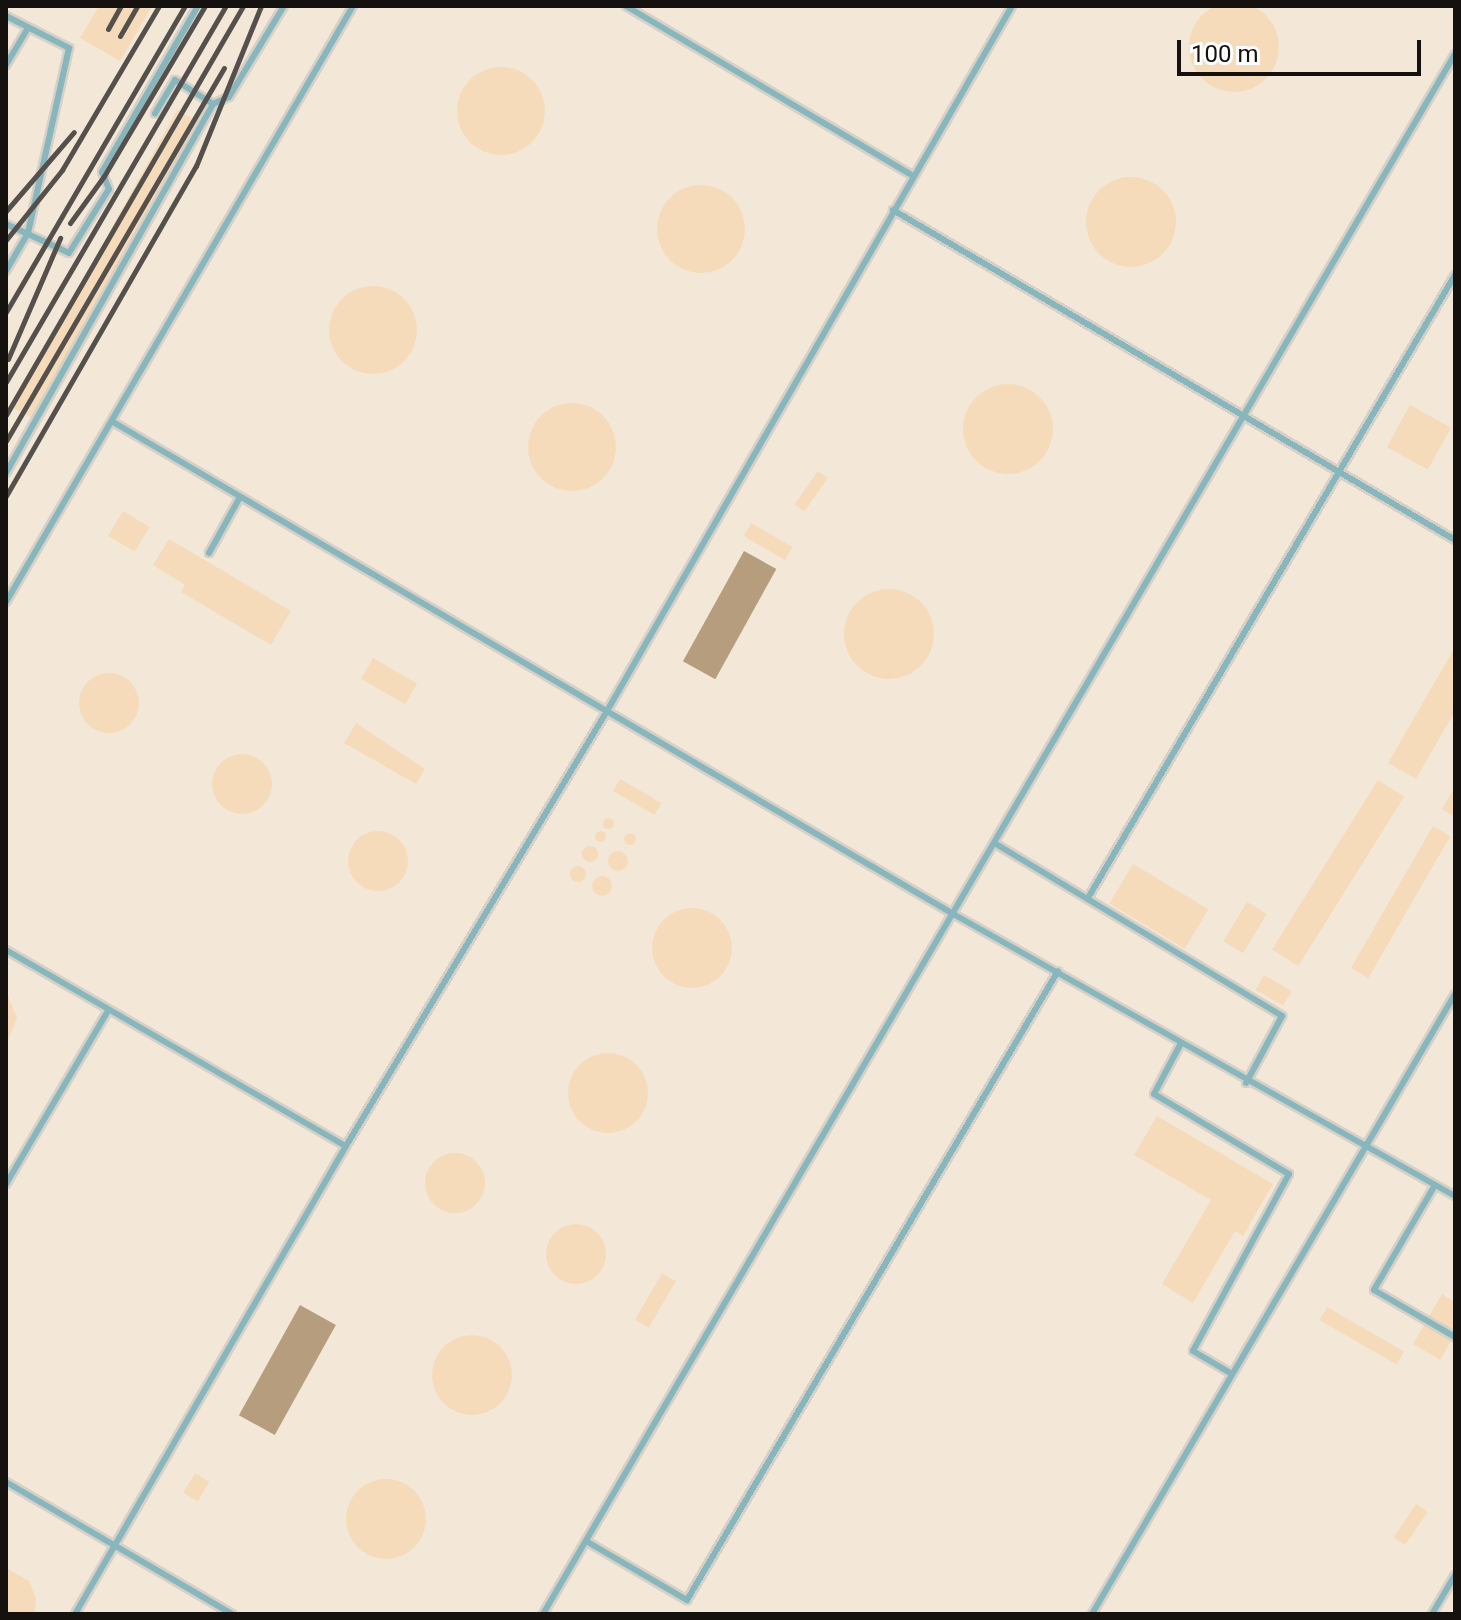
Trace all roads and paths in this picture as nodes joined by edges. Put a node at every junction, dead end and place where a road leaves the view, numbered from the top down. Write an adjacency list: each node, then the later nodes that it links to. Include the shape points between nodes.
1 (198, 6): 15 (lane, via 102,172 109,189 69,253)
2 (284, 6): 10 (lane, via 229,97)
3 (353, 6): 19 (lane)
4 (626, 6): 12 (lane)
5 (1012, 6): 12 (lane)
6 (6, 16): 7 (lane)
7 (28, 28): 9 (lane); 15 (lane, via 69,48)
8 (1455, 54): 18 (lane)
9 (6, 65)
10 (213, 104): 11 (lane, via 175,80); 21 (lane)
11 (155, 113)
12 (913, 176): 13 (lane)
13 (893, 210): 18 (lane); 26 (lane)
14 (6, 224): 15 (lane)
15 (28, 233): 16 (lane)
16 (6, 271)
17 (1455, 275): 20 (lane)
18 (1245, 413): 20 (lane); 27 (lane)
19 (113, 422): 22 (lane); 25 (lane)
20 (1340, 470): 23 (lane); 28 (lane)
21 (6, 473)
22 (240, 497): 24 (lane); 26 (lane)
23 (1455, 540)
24 (209, 553)
25 (6, 602)
26 (607, 711): 29 (lane); 36 (lane)
27 (996, 844): 28 (lane); 29 (lane)
28 (1088, 898): 35 (lane, via 1282,1016)
29 (955, 915): 31 (lane); 44 (lane)
30 (6, 950): 33 (lane)
31 (1058, 971): 34 (lane); 44 (lane, via 687,1600)
32 (1455, 994): 37 (lane)
33 (108, 1011): 36 (lane); 38 (lane)
34 (1180, 1045): 35 (lane); 42 (lane, via 1154,1094 1289,1174 1193,1351)
35 (1246, 1083): 37 (lane)
36 (346, 1146): 45 (lane)
37 (1365, 1150): 39 (lane); 42 (lane)
38 (6, 1184)
39 (1435, 1185): 40 (lane); 41 (lane, via 1374,1290)
40 (1455, 1196)
41 (1455, 1337)
42 (1232, 1374): 50 (lane)
43 (6, 1482): 45 (lane)
44 (586, 1541): 49 (lane)
45 (115, 1546): 47 (lane); 48 (lane)
46 (1455, 1575): 51 (lane)
47 (75, 1614)
48 (232, 1614)
49 (543, 1614)
50 (1092, 1614)
51 (1432, 1614)

